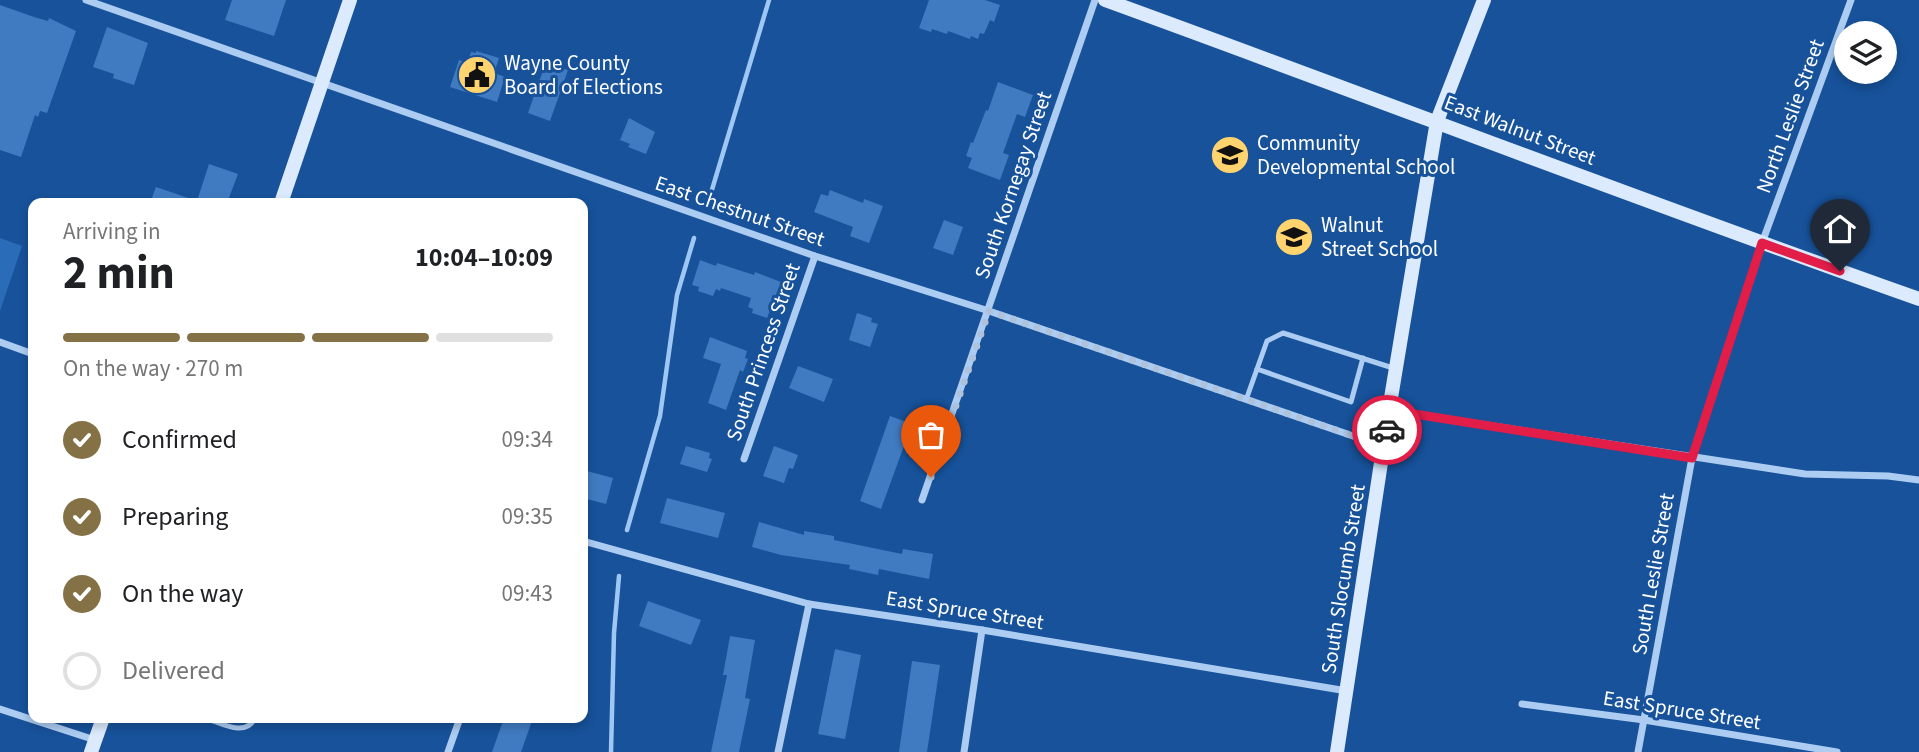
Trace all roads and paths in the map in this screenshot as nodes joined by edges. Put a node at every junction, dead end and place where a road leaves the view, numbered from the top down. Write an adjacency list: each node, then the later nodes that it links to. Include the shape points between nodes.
1 (87, 0): 7 (street, East Chestnut Street)
2 (350, 0): 7 (street)
3 (1095, 0): 13 (street, South Kornegay Street)
4 (1105, 0): 8 (street, East Walnut Street)
5 (1484, 0): 8 (street, South Slocumb Street)
6 (1850, 0): 10 (street, North Leslie Street)
7 (323, 83): 9 (street); 11 (street, East Chestnut Street)
8 (1437, 121): 10 (street, East Walnut Street); 18 (street, South Slocumb Street)
9 (283, 198)
10 (1762, 243): 12 (street, East Walnut Street); 22 (street, South Leslie Street)
11 (815, 256): 13 (street, East Chestnut Street); 23 (street, South Princess Street)
12 (1919, 299)
13 (989, 311): 19 (street, East Chestnut Street); 25 (street, South Kornegay Street)
14 (0, 342): 15 (street)
15 (28, 352)
16 (1363, 358): 17 (lane, via 1283,333 1267,341); 17 (lane, via 1351,402); 18 (lane)
17 (1257, 369): 19 (lane)
18 (1396, 369): 20 (street, South Slocumb Street)
19 (1246, 400): 21 (street, East Chestnut Street)
20 (1389, 410): 21 (street, South Slocumb Street); 22 (street)
21 (1385, 447): 29 (street, South Slocumb Street)
22 (1692, 458): 24 (street, via 1805,474); 33 (street, South Leslie Street)
23 (744, 459)
24 (1919, 480)
25 (922, 500)
26 (588, 542): 27 (street, East Spruce Street)
27 (809, 604): 28 (street, East Spruce Street); 41 (street)
28 (982, 630): 29 (street, East Spruce Street); 42 (street)
29 (1347, 691): 43 (street, South Slocumb Street)
30 (1522, 704): 33 (street, East Spruce Street)
31 (0, 709): 32 (street)
32 (28, 720)
33 (1644, 720): 44 (street, South Leslie Street); 45 (street, East Spruce Street)
34 (35, 723): 39 (street)
35 (101, 723): 39 (street)
36 (220, 723): 37 (lane, via 244,729)
37 (253, 723)
38 (458, 723): 40 (street)
39 (93, 746)
40 (448, 752)
41 (778, 752)
42 (964, 752)
43 (1337, 752)
44 (1638, 752)
45 (1837, 752)

